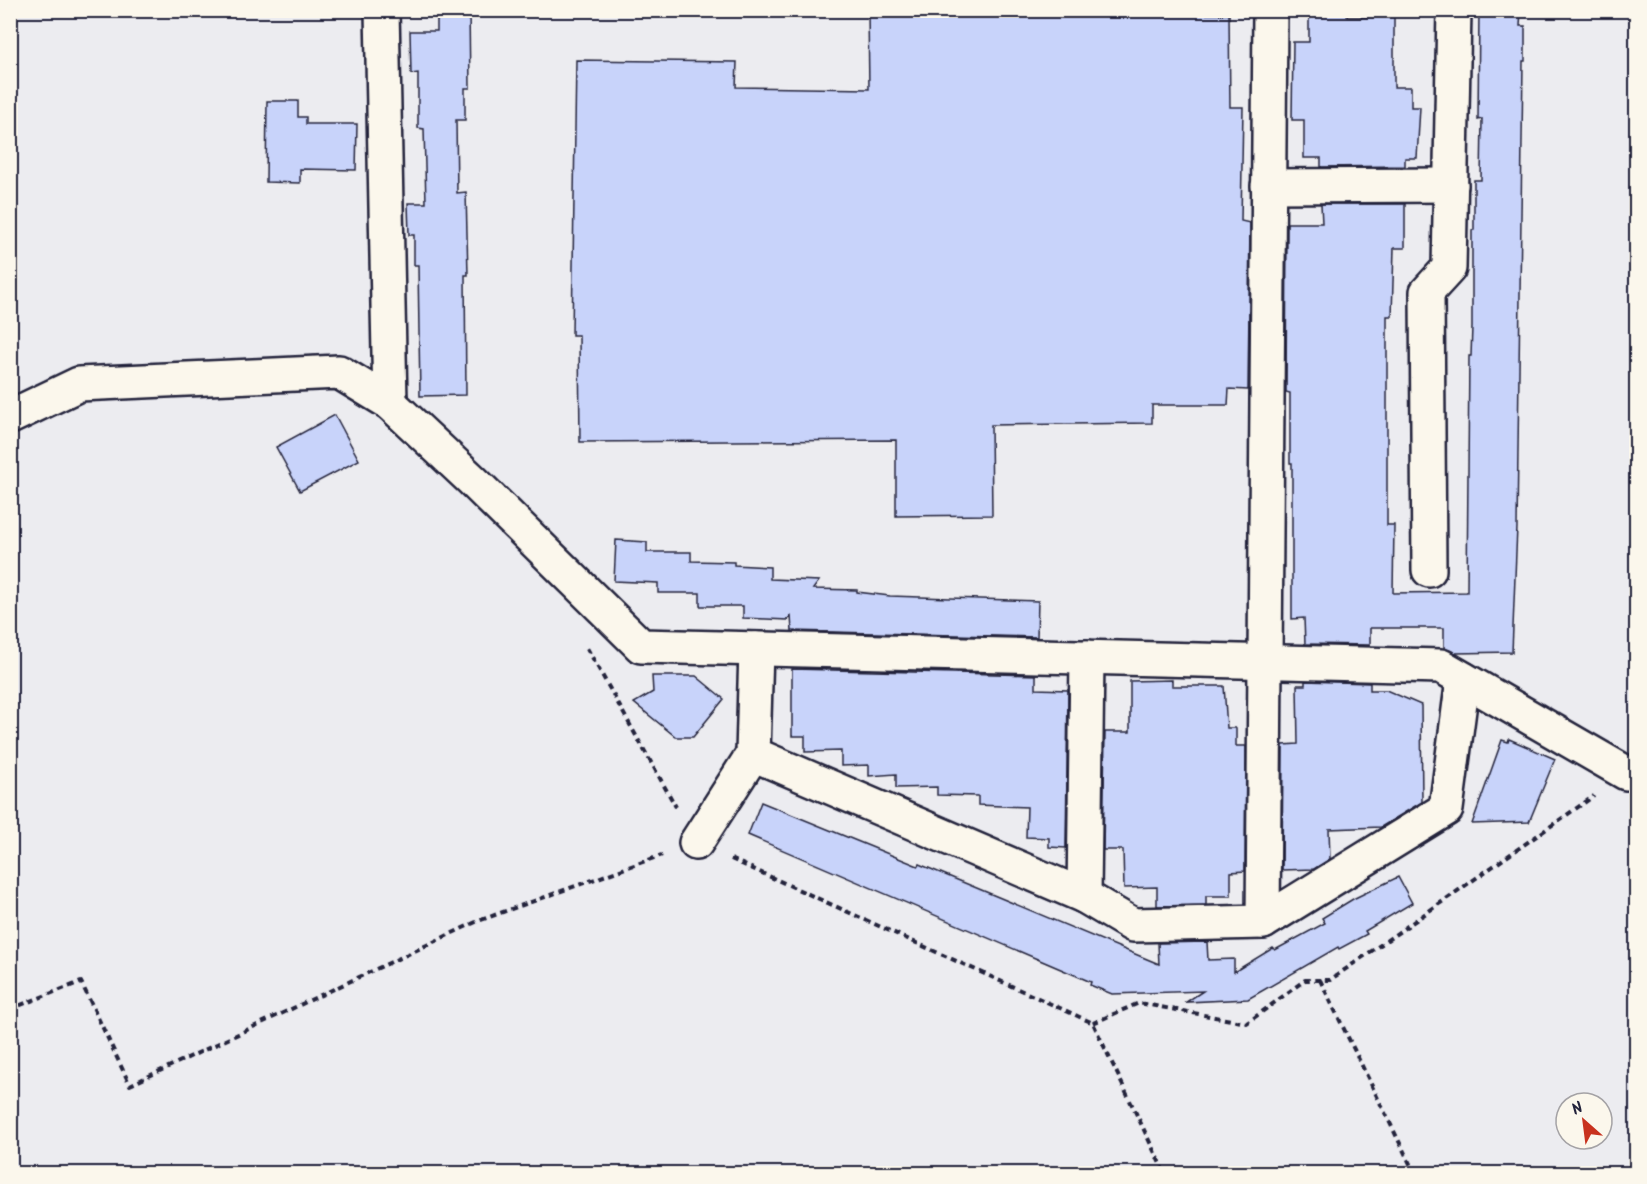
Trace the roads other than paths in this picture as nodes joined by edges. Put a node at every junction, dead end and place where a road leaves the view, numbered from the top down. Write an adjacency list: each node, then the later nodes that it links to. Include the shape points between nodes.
1 (382, 10): 6 (street)
2 (1270, 10): 5 (street)
3 (1454, 10): 4 (street)
4 (1451, 185): 5 (street); 8 (street, via 1449,268 1427,292)
5 (1268, 186): 11 (street)
6 (390, 403): 7 (street, via 339,372 79,384); 9 (street, via 641,646)
7 (10, 417)
8 (1429, 570)
9 (756, 649): 10 (street); 13 (street)
10 (1087, 657): 11 (street); 16 (street)
11 (1265, 662): 12 (street, via 1441,666); 17 (street)
12 (1462, 679): 14 (street); 17 (street, via 1446,809)
13 (753, 754): 15 (street); 16 (street)
14 (1626, 773)
15 (696, 843)
16 (1084, 896): 17 (street, via 1133,924)
17 (1263, 922)

